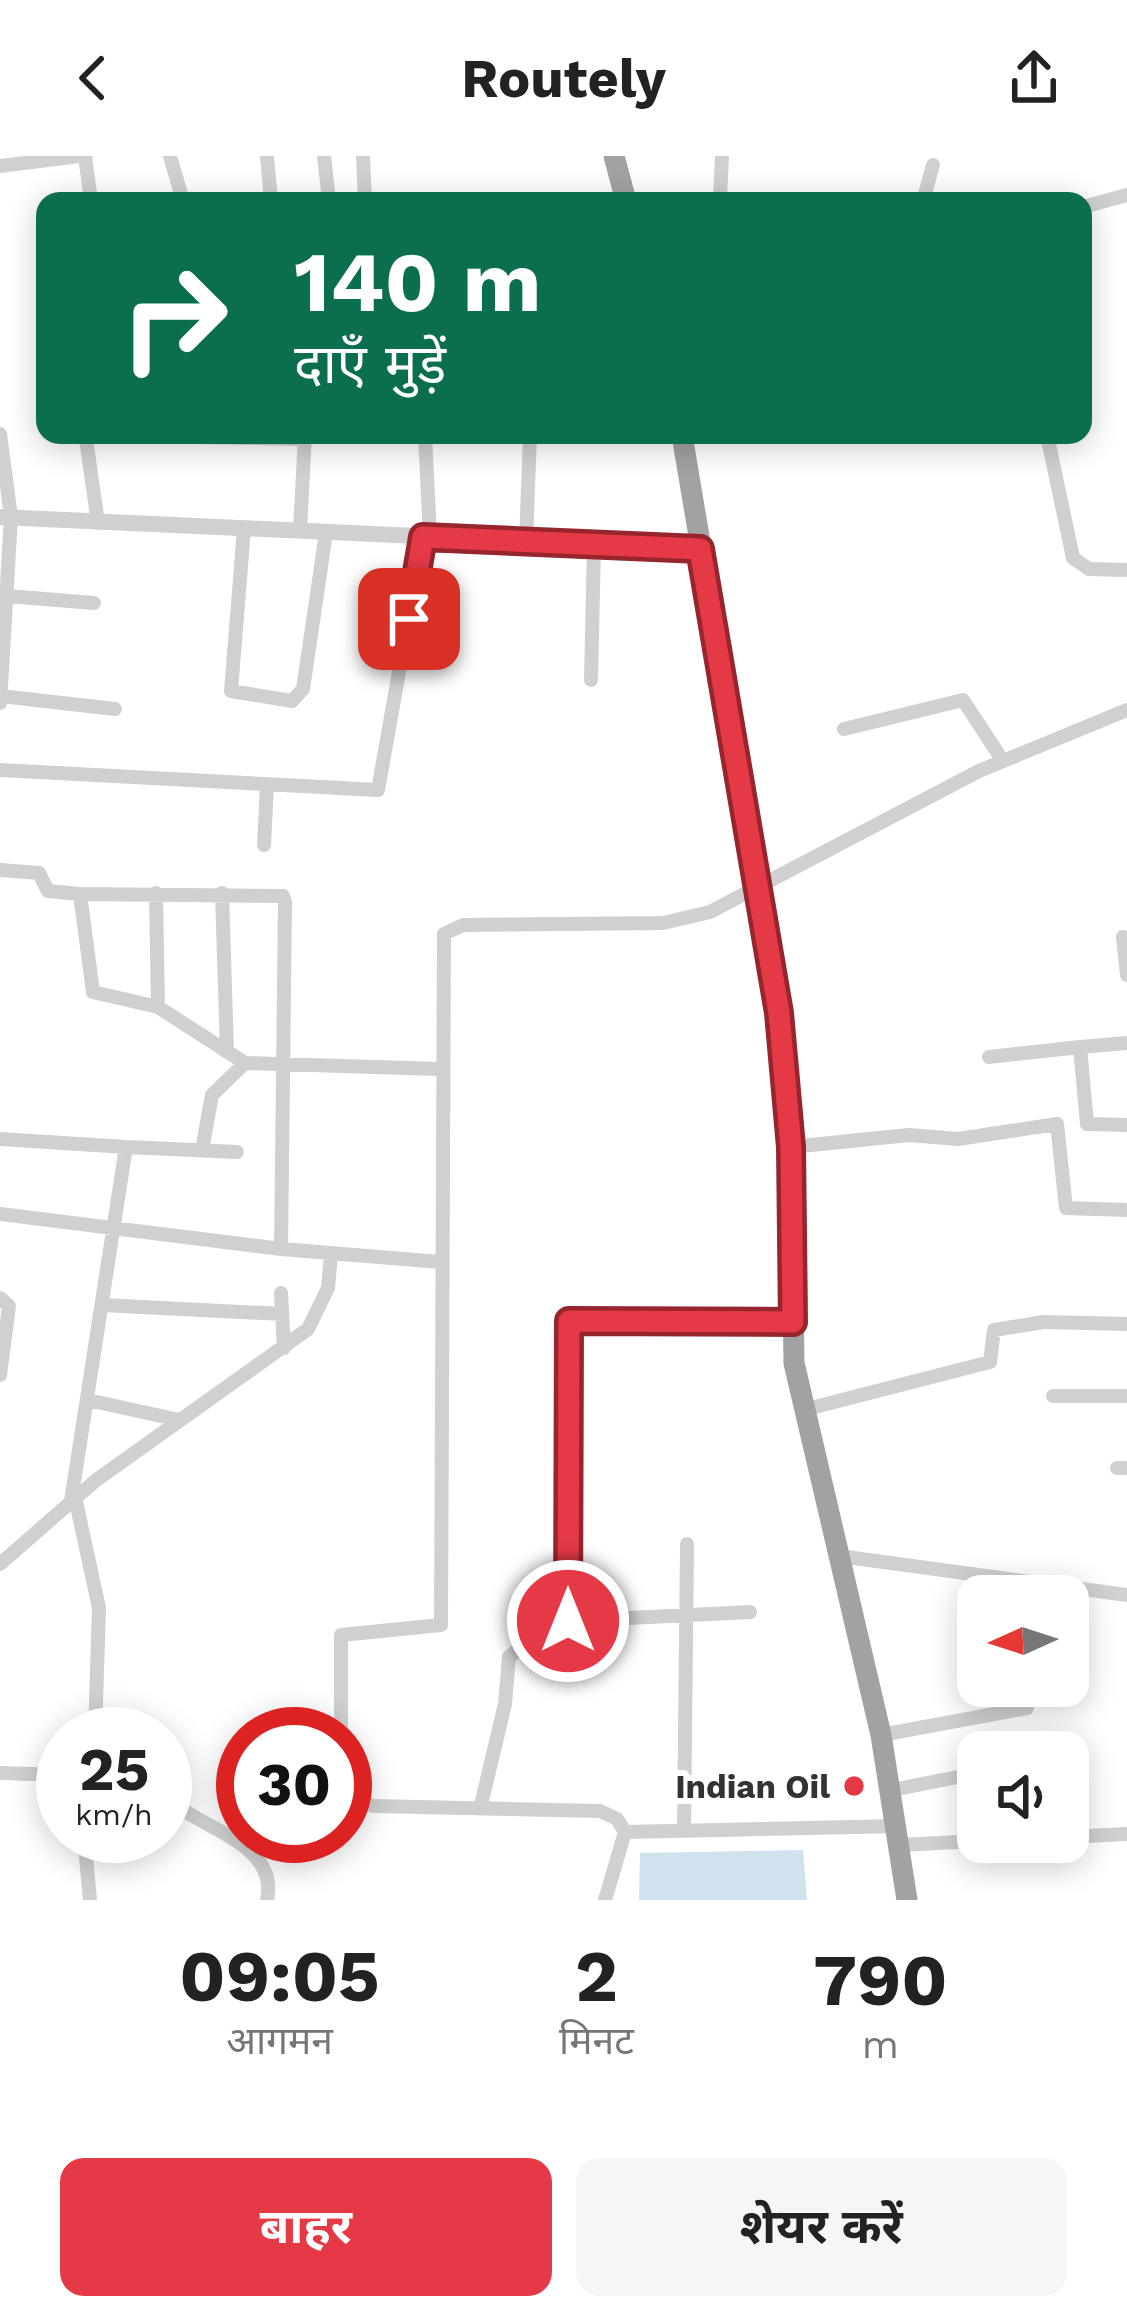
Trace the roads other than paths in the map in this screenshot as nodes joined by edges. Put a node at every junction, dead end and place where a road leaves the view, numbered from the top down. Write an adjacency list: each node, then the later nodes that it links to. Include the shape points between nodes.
1 (82, 156): 9 (street); 10 (street)
2 (170, 156): 11 (street)
3 (267, 156): 12 (street)
4 (324, 156): 13 (street)
5 (363, 156): 14 (street)
6 (614, 156): 15 (highway)
7 (722, 156): 16 (street)
8 (933, 165): 17 (street)
9 (0, 166)
10 (89, 192)
11 (180, 192)
12 (271, 192)
13 (328, 192)
14 (365, 192)
15 (624, 192)
16 (720, 192)
17 (926, 192)
18 (1127, 195): 19 (street)
19 (1092, 205)
20 (0, 434): 27 (street)
21 (86, 444): 28 (street)
22 (305, 444): 30 (street)
23 (424, 444): 32 (street)
24 (530, 444): 33 (street)
25 (683, 444): 35 (highway)
26 (1049, 444): 36 (street, via 1073,558 1089,569)
27 (5, 517): 28 (street); 37 (street)
28 (98, 523): 29 (street)
29 (244, 529): 30 (street); 31 (street, via 231,692 292,701 303,689)
30 (301, 530): 31 (street)
31 (326, 533): 32 (street)
32 (427, 537): 33 (street); 47 (street, via 378,790)
33 (526, 542): 34 (street)
34 (594, 545): 35 (street); 40 (street)
35 (700, 549): 50 (highway)
36 (1127, 570)
37 (7, 596): 38 (street); 39 (street)
38 (94, 603)
39 (3, 618): 41 (street)
40 (591, 680)
41 (0, 699): 42 (street)
42 (115, 709)
43 (1127, 710): 45 (street)
44 (844, 729): 45 (street, via 963,700)
45 (1004, 761): 50 (street)
46 (0, 770): 47 (street)
47 (267, 785): 48 (street)
48 (264, 845)
49 (0, 870): 53 (street, via 39,873 48,891)
50 (759, 885): 63 (street, via 681,921 449,930 441,942); 67 (highway)
51 (156, 892): 52 (street); 53 (street); 56 (street)
52 (222, 893): 59 (street); 62 (street, via 285,902)
53 (80, 894): 56 (street, via 93,992)
54 (1123, 937): 55 (street)
55 (1127, 975)
56 (158, 1007): 59 (street)
57 (1127, 1043): 58 (street)
58 (1080, 1047): 60 (street); 64 (street, via 1087,1124)
59 (227, 1052): 61 (street)
60 (989, 1057)
61 (244, 1063): 62 (street); 68 (street, via 212,1095)
62 (283, 1064): 63 (street); 73 (street)
63 (440, 1069): 75 (street)
64 (1127, 1126)
65 (0, 1139): 66 (street)
66 (126, 1147): 68 (street); 72 (street)
67 (791, 1147): 70 (street, via 909,1135 958,1139 1057,1124 1066,1208); 80 (highway)
68 (202, 1150): 69 (street)
69 (237, 1152)
70 (1127, 1210)
71 (0, 1214): 72 (street)
72 (113, 1228): 73 (street); 78 (street)
73 (281, 1250): 74 (street)
74 (331, 1254): 75 (street); 82 (street, via 318,1312)
75 (440, 1262): 98 (street, via 441,1625 341,1635)
76 (281, 1293): 79 (street)
77 (0, 1298): 83 (street, via 9,1306)
78 (103, 1305): 79 (street); 86 (street)
79 (282, 1314): 82 (street)
80 (793, 1322): 87 (highway); 96 (street, via 569,1321)
81 (1127, 1324): 87 (street, via 994,1330 990,1362)
82 (284, 1348): 88 (street)
83 (0, 1375)
84 (1053, 1396): 85 (street)
85 (1127, 1396)
86 (88, 1400): 88 (street); 89 (street)
87 (803, 1411): 91 (highway)
88 (179, 1420): 89 (street)
89 (73, 1499): 92 (street); 97 (street, via 99,1608)
90 (687, 1544): 95 (street)
91 (838, 1556): 93 (street); 100 (highway)
92 (0, 1564)
93 (1127, 1595)
94 (750, 1612): 95 (street)
95 (686, 1615): 96 (street); 108 (street)
96 (568, 1621): 106 (street, via 560,1644 521,1647 509,1657)
97 (96, 1707)
98 (340, 1707)
99 (1027, 1708): 100 (street)
100 (881, 1736): 104 (highway)
101 (0, 1773): 102 (street)
102 (36, 1774)
103 (957, 1777): 104 (street)
104 (892, 1790): 111 (highway)
105 (372, 1806): 106 (street)
106 (480, 1809): 109 (street, via 600,1811)
107 (192, 1816): 116 (street, via 244,1844 268,1885)
108 (685, 1831): 109 (street); 111 (street)
109 (625, 1832): 117 (street)
110 (1127, 1834): 112 (street)
111 (899, 1835): 113 (street); 118 (highway)
112 (1089, 1836)
113 (957, 1839)
114 (87, 1863): 115 (street)
115 (90, 1900)
116 (267, 1900)
117 (605, 1900)
118 (907, 1900)

